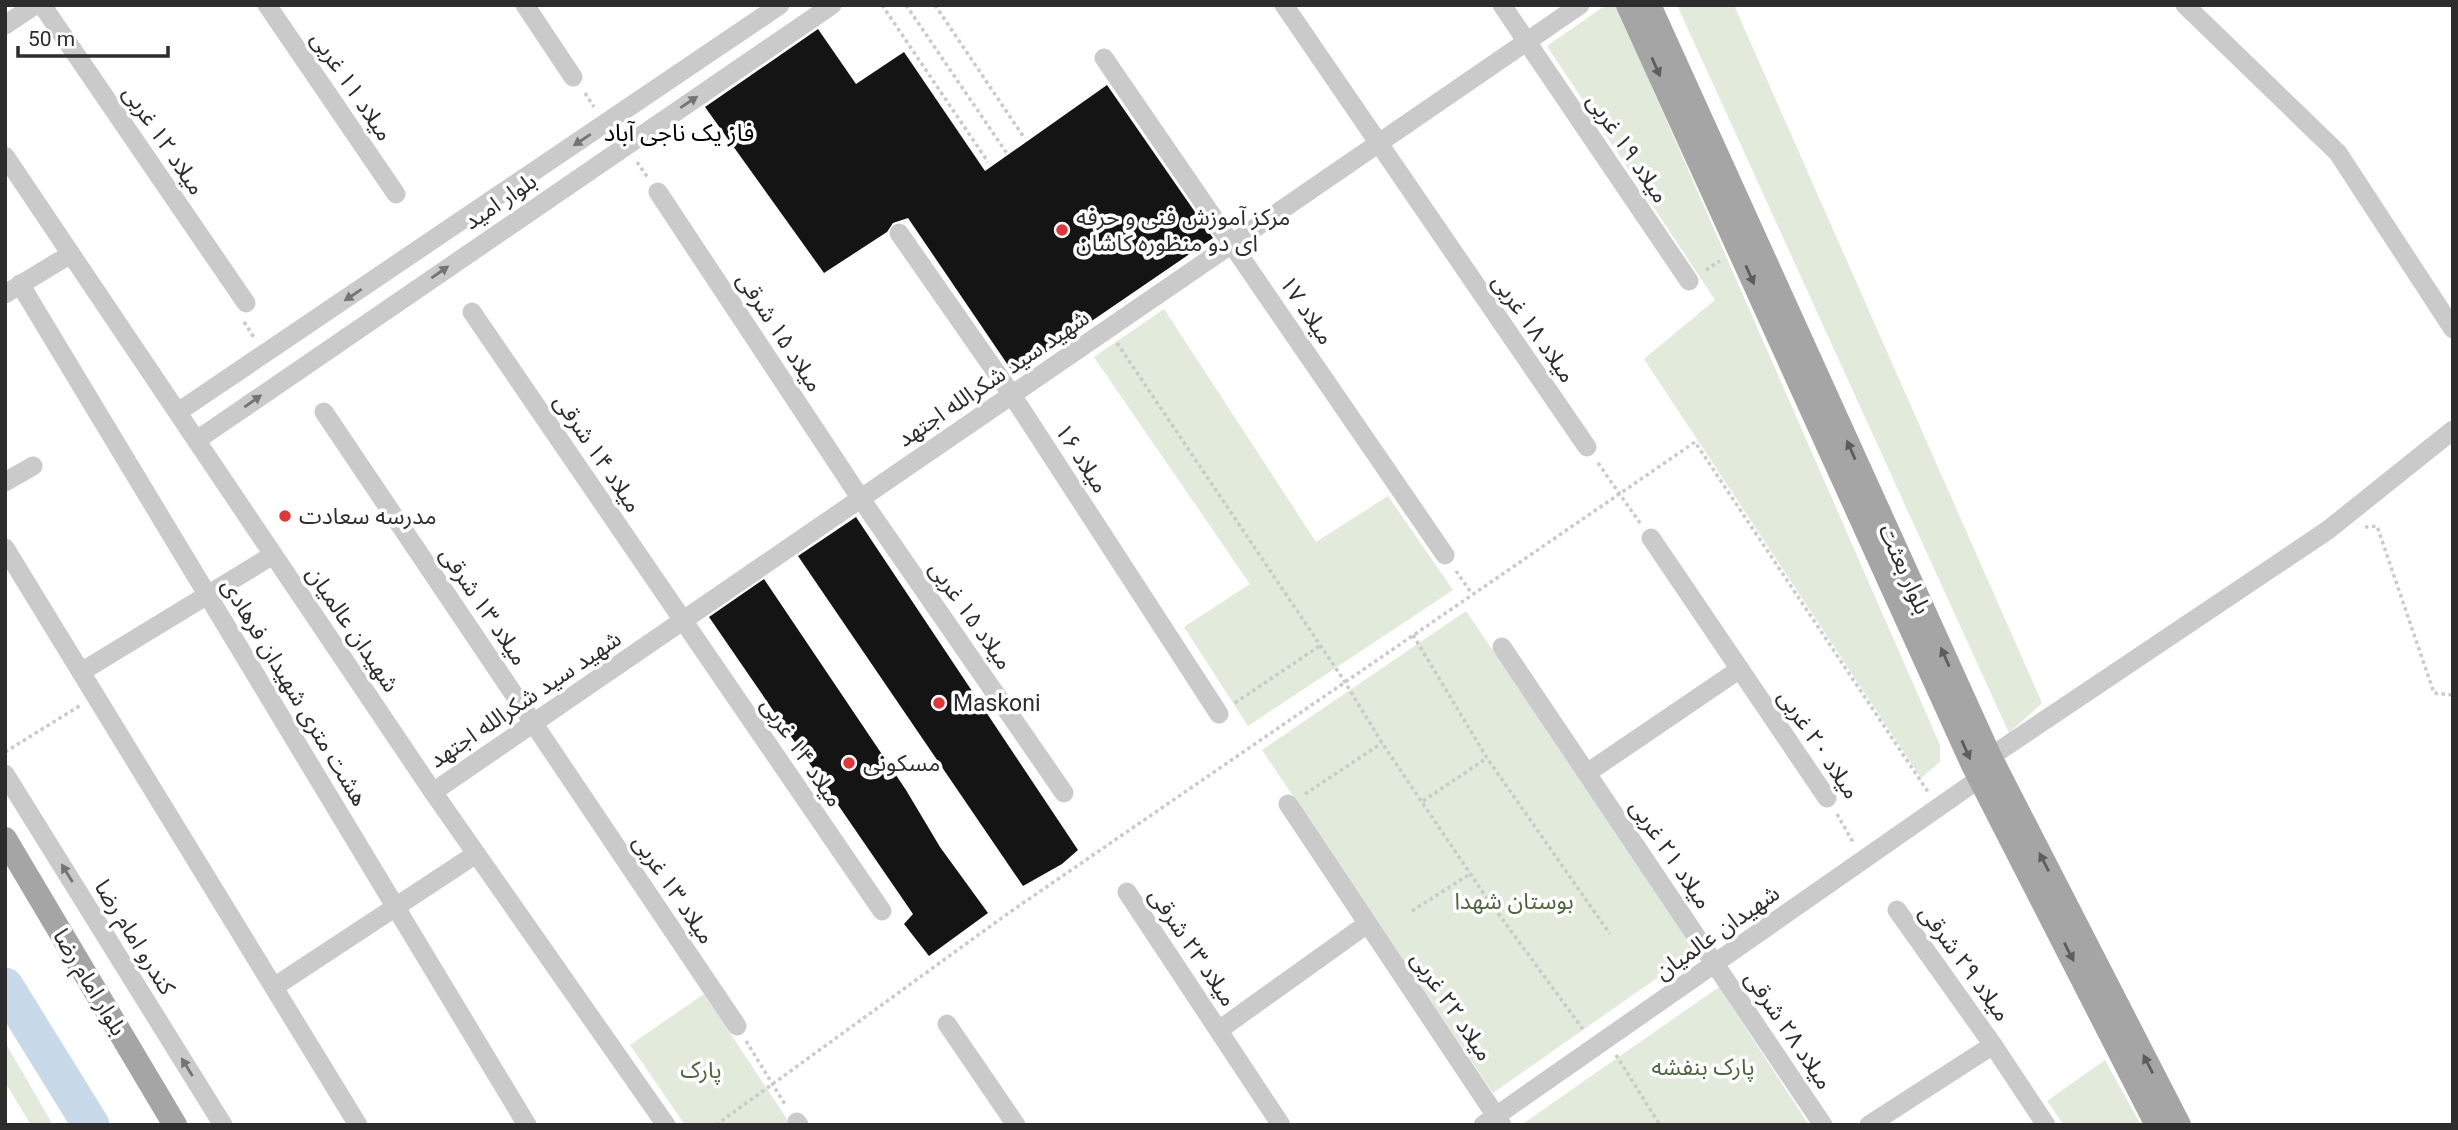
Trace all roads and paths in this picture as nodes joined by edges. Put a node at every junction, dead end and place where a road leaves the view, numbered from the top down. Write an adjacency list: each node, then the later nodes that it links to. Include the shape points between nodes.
1 (35, 5): 16 (street)
2 (42, 5): 35 (street, میلاد ۱۲ غربی)
3 (267, 5): 28 (street, میلاد ۱۱ غربی)
4 (524, 5): 19 (street)
5 (780, 5): 20 (street, بلوار امید)
6 (832, 5): 22 (street, بلوار امید, one-way to 6)
7 (882, 5): 26 (path)
8 (906, 5): 24 (path)
9 (935, 5): 21 (path)
10 (1284, 5): 23 (street, میلاد ۱۸ غربی)
11 (1502, 5): 17 (street, میلاد ۱۹ غربی)
12 (1580, 5): 17 (street, شهید سید شکرالله اجتهد)
13 (1628, 5): 71 (main road, بلوار بعثت, one-way to 71)
14 (1649, 5): 71 (main road, بلوار بعثت, one-way to 14)
15 (2185, 5): 37 (street, via 2338,153)
16 (5, 25)
17 (1527, 42): 23 (street, شهید سید شکرالله اجتهد); 33 (street, میلاد ۱۹ غربی)
18 (1104, 58): 30 (street, میلاد ۱۷)
19 (573, 77): 20 (path)
20 (606, 124): 39 (street, بلوار امید, one-way to 39)
21 (1025, 139)
22 (625, 145): 27 (path); 44 (street, بلوار امید, one-way to 22)
23 (1377, 145): 30 (street, شهید سید شکرالله اجتهد); 45 (street, میلاد ۱۸ غربی)
24 (1008, 155)
25 (5, 156): 31 (street, شهیدان عالمیان)
26 (988, 162)
27 (658, 192): 49 (street, میلاد ۱۵ شرقی)
28 (396, 194)
29 (899, 233): 40 (street, میلاد ۱۶)
30 (1232, 244): 38 (street, شهید سید شکرالله اجتهد); 54 (street, میلاد ۱۷)
31 (71, 254): 34 (street); 41 (street, شهیدان عالمیان)
32 (1728, 256): 33 (path)
33 (1689, 281)
34 (13, 289): 55 (street, هشت متری شهیدان فرهادی)
35 (246, 303): 39 (path, via 236,310)
36 (472, 312): 57 (street, میلاد ۱۴ شرقی)
37 (2453, 329)
38 (1108, 330): 40 (street, شهید سید شکرالله اجتهد); 59 (path)
39 (265, 354): 41 (street, بلوار امید)
40 (1012, 395): 49 (street, شهید سید شکرالله اجتهد); 66 (street, میلاد ۱۶)
41 (178, 412): 44 (street, شهیدان عالمیان)
42 (324, 412): 67 (street, میلاد ۱۳ شرقی)
43 (2453, 430): 50 (street, شهیدان عالمیان)
44 (197, 440): 53 (street, شهیدان عالمیان)
45 (1587, 447): 48 (path)
46 (33, 466): 47 (street)
47 (5, 482)
48 (1619, 494): 51 (path); 56 (path); 76 (path, via 1695,442)
49 (861, 499): 57 (street, شهید سید شکرالله اجتهد); 75 (street, میلاد ۱۵ غربی)
50 (2328, 530): 64 (path, via 2377,526 2434,694); 71 (street, شهیدان عالمیان)
51 (1651, 538): 61 (street, میلاد ۲۰ غربی)
52 (5, 548): 62 (street)
53 (274, 555): 55 (street); 74 (street, شهیدان عالمیان)
54 (1445, 555): 56 (path)
55 (208, 594): 62 (street); 85 (street, هشت متری شهیدان فرهادی)
56 (1472, 594): 58 (path)
57 (683, 621): 67 (street, شهید سید شکرالله اجتهد); 87 (street, میلاد ۱۴ غربی)
58 (1413, 635): 63 (path); 70 (path)
59 (1321, 645): 63 (path); 66 (path)
60 (1502, 647): 72 (street, میلاد ۲۱ غربی)
61 (1740, 669): 72 (street); 77 (street, میلاد ۲۰ غربی)
62 (81, 673): 65 (street)
63 (1345, 681): 68 (path); 99 (path, via 1010,912)
64 (2453, 695)
65 (94, 697): 69 (path); 92 (street)
66 (1219, 714)
67 (534, 723): 74 (street, شهید سید شکرالله اجتهد); 94 (street, میلاد ۱۳ غربی)
68 (1382, 743): 78 (path); 79 (path)
69 (5, 752)
70 (1487, 758): 78 (path); 90 (path)
71 (1985, 768): 91 (street, شهیدان عالمیان); 114 (main road, بلوار بعثت, one-way to 114); 115 (main road, بلوار بعثت, one-way to 71)
72 (1587, 773): 91 (street, میلاد ۲۱ غربی)
73 (5, 774): 103 (street, کندرو امام رضا, one-way to 73)
74 (433, 792): 82 (street, شهیدان عالمیان)
75 (1064, 793)
76 (1931, 796)
77 (1827, 798): 81 (path, میلاد ۲۰ غربی)
78 (1423, 800): 83 (path)
79 (1288, 804): 89 (street, میلاد ۲۲ غربی)
80 (5, 839): 102 (main road, بلوار امام رضا)
81 (1856, 848)
82 (476, 854): 85 (street); 106 (street, شهیدان عالمیان)
83 (1470, 874): 88 (path); 96 (path)
84 (1127, 892): 95 (street, میلاد ۲۳ شرقی)
85 (395, 906): 92 (street); 105 (street, هشت متری شهیدان فرهادی)
86 (1897, 910): 97 (street, میلاد ۲۹ شرقی)
87 (881, 911)
88 (1412, 911)
89 (1367, 925): 95 (street); 100 (street, میلاد ۲۲ غربی)
90 (1610, 934)
91 (1715, 963): 100 (street, شهیدان عالمیان); 111 (street, میلاد ۲۸ شرقی)
92 (274, 987): 104 (street)
93 (947, 1024): 108 (street)
94 (737, 1026): 99 (path)
95 (1219, 1030): 109 (street, میلاد ۲۳ شرقی)
96 (1586, 1033)
97 (1993, 1045): 112 (street); 113 (street, میلاد ۲۹ شرقی)
98 (1614, 1052): 110 (path)
99 (772, 1084): 101 (path); 107 (path)
100 (1494, 1122)
101 (798, 1123)
102 (175, 1125)
103 (223, 1125)
104 (358, 1125)
105 (527, 1125)
106 (666, 1125)
107 (716, 1125)
108 (1016, 1125)
109 (1281, 1125)
110 (1660, 1125)
111 (1823, 1125)
112 (1869, 1125)
113 (2046, 1125)
114 (2157, 1125)
115 (2179, 1125)

